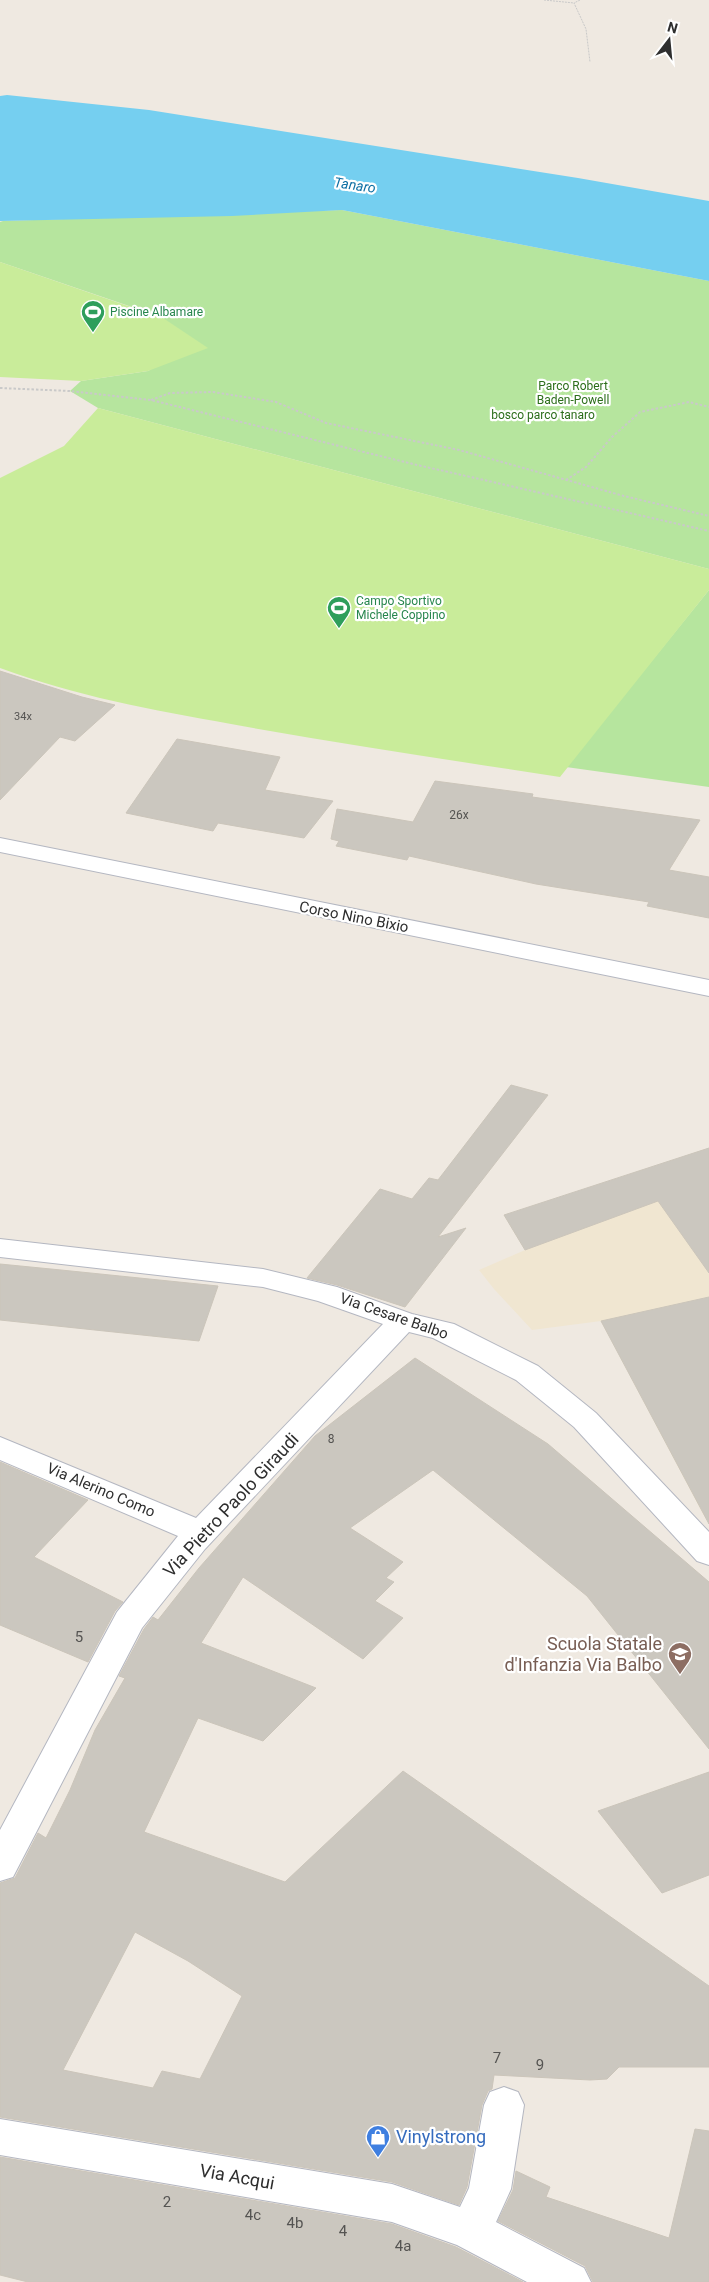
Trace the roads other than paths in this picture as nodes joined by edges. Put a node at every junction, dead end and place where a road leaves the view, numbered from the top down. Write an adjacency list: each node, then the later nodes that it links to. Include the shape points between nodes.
1 (0, 845): 2 (street, Corso Nino Bixio)
2 (709, 988)
3 (0, 1248): 4 (street, Via Cesare Balbo, via 263,1278 327,1294)
4 (403, 1321): 6 (street, Via Pietro Paolo Giraudi); 7 (street, Via Cesare Balbo, via 443,1331 527,1374 585,1420)
5 (0, 1448): 6 (street, Via Alerino Como)
6 (201, 1533): 8 (street, Via Pietro Paolo Giraudi, via 129,1621)
7 (709, 1553)
8 (0, 1866)
9 (504, 2105): 11 (street, via 490,2189)
10 (0, 2137): 11 (street, Via Acqui, via 392,2203)
11 (470, 2230): 12 (street, Via Acqui)
12 (570, 2282)

